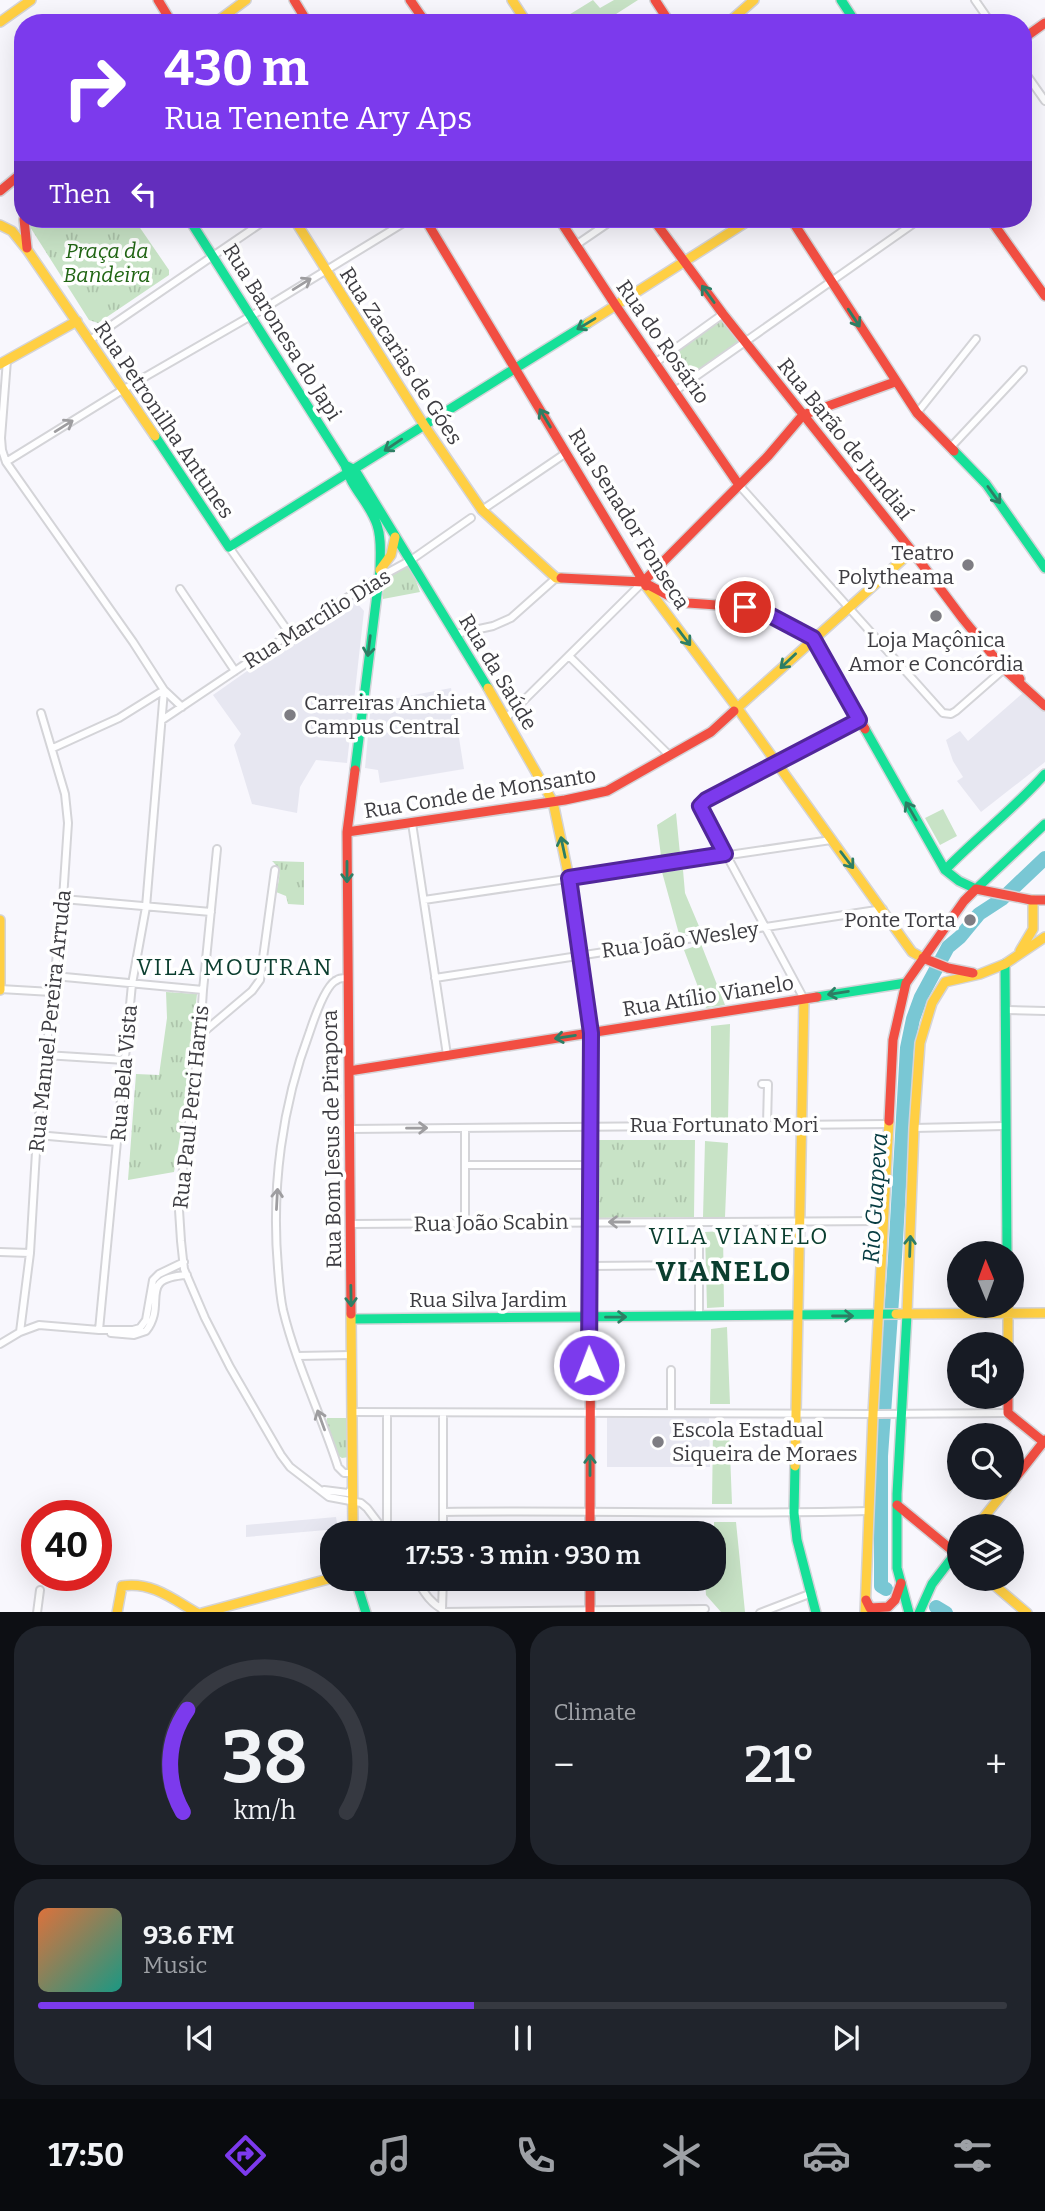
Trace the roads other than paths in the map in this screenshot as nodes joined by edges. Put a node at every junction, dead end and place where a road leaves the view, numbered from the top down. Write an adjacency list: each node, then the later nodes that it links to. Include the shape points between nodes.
1 (246, 0): 4 (street)
2 (754, 0): 5 (street)
3 (27, 1): 6 (street)
4 (227, 14)
5 (738, 14)
6 (0, 22)
7 (1032, 83): 8 (street)
8 (1045, 102)
9 (14, 179): 10 (street)
10 (0, 191)
11 (3, 226): 26 (street, Rua Petronilha Antunes)
12 (25, 228): 26 (street)
13 (195, 228): 27 (street, Rua Baronesa do Japi)
14 (254, 228): 27 (street)
15 (299, 228): 29 (street, Rua Zacarias de Góes)
16 (395, 228): 29 (street)
17 (430, 228): 41 (street, Rua Senador Fonseca)
18 (565, 228): 25 (street, Rua do Rosário)
19 (601, 228): 25 (street)
20 (660, 228): 28 (street, Rua Barão de Jundiaí)
21 (737, 228): 28 (street)
22 (797, 228): 30 (street)
23 (907, 228): 30 (street)
24 (996, 228): 31 (street)
25 (576, 245): 32 (street, Rua do Rosário)
26 (27, 251): 35 (street, Rua Petronilha Antunes)
27 (212, 256): 34 (street, Rua Baronesa do Japi); 37 (street)
28 (685, 262): 32 (street); 33 (street, Rua Barão de Jundiaí, one-way to 28)
29 (325, 270): 34 (street, one-way to 29); 48 (street, Rua Zacarias de Góes)
30 (831, 281): 38 (street); 43 (street, one-way to 43)
31 (1045, 296)
32 (616, 306): 40 (street, Rua do Rosário); 41 (street, one-way to 41)
33 (723, 314): 38 (street, Rua Barão de Jundiaí); 40 (street)
34 (250, 316): 44 (street); 52 (street, Rua Baronesa do Japi)
35 (77, 321): 37 (street, Rua Petronilha Antunes); 39 (street)
36 (976, 339): 46 (street)
37 (90, 340): 44 (street, Rua Petronilha Antunes)
38 (745, 342): 45 (street); 47 (street, Rua Barão de Jundiaí)
39 (4, 363): 51 (street, via 1,438)
40 (656, 363): 45 (street, Rua do Rosário)
41 (515, 368): 48 (street); 50 (street, Rua Senador Fonseca, one-way to 41)
42 (1023, 370): 49 (street)
43 (895, 382): 46 (street); 47 (street)
44 (124, 389): 51 (street, one-way to 44); 57 (street, Rua Petronilha Antunes)
45 (675, 391): 53 (street, Rua do Rosário)
46 (917, 413): 49 (street)
47 (803, 415): 53 (street); 58 (street, Rua Barão de Jundiaí)
48 (424, 425): 52 (street, one-way to 52); 54 (street, Rua Zacarias de Góes)
49 (950, 448): 60 (street, one-way to 60, via 986,484)
50 (566, 453): 54 (street); 63 (street, Rua Senador Fonseca)
51 (6, 462): 74 (street)
52 (351, 473): 56 (street); 57 (street); 61 (street, via 377,522)
53 (739, 485): 63 (street); 66 (street)
54 (482, 510): 62 (street, Rua Zacarias de Góes)
55 (471, 518): 59 (street, Rua Marcílio Dias)
56 (395, 537): 59 (street); 61 (street)
57 (229, 547): 69 (street, Rua Petronilha Antunes)
58 (912, 551): 66 (street, Rua Conde de Monsanto); 72 (street, Rua Barão de Jundiaí)
59 (411, 560): 61 (street, Rua Marcílio Dias); 68 (street, Rua da Saúde)
60 (1045, 568)
61 (379, 574): 69 (street, Rua Marcílio Dias); 89 (street, Rua Bom Jesus de Pirapora, one-way to 89)
62 (555, 578): 63 (street); 68 (street, via 512,618)
63 (643, 582): 65 (street); 67 (street, Rua Senador Fonseca); 71 (street)
64 (180, 589): 73 (street)
65 (675, 598): 67 (street, via 668,606); 70 (street, via 762,611)
66 (848, 607): 70 (street, Rua Conde de Monsanto); 72 (street, via 943,713 951,714)
67 (668, 616): 77 (street, Rua Senador Fonseca, one-way to 77)
68 (456, 634): 79 (street, Rua da Saúde)
69 (290, 635): 73 (street, Rua Marcílio Dias)
70 (813, 638): 77 (street, Rua Conde de Monsanto, one-way to 77); 81 (street)
71 (569, 656): 79 (street); 83 (street)
72 (1007, 666): 75 (street, Rua Barão de Jundiaí)
73 (236, 671): 76 (street, Rua Marcílio Dias)
74 (164, 690): 76 (street); 80 (street, Rua Bela Vista); 82 (street, via 119,718)
75 (1045, 706)
76 (182, 707): 80 (street, Rua Marcílio Dias)
77 (738, 709): 83 (street, Rua Conde de Monsanto, via 711,732); 84 (street, Rua Senador Fonseca)
78 (41, 713): 82 (street, Rua Manuel Pereira Arruda)
79 (506, 718): 86 (street, Rua da Saúde)
80 (162, 720): 101 (street, Rua Bela Vista)
81 (859, 720): 84 (street); 94 (street, one-way to 81)
82 (53, 748): 97 (street, Rua Manuel Pereira Arruda, via 68,823)
83 (670, 756): 86 (street, Rua Conde de Monsanto, via 607,791)
84 (777, 763): 90 (street, Rua Senador Fonseca); 92 (street, via 700,806)
85 (1045, 774): 94 (street)
86 (553, 802): 87 (street, Rua Conde de Monsanto); 95 (street, Rua da Saúde, one-way to 86)
87 (412, 823): 89 (street, Rua Conde de Monsanto); 98 (street)
88 (1045, 824): 96 (street)
89 (347, 832): 113 (street, Rua Bom Jesus de Pirapora, one-way to 113)
90 (831, 840): 92 (street); 102 (street, Rua Senador Fonseca, one-way to 102)
91 (217, 849): 103 (street, Rua Paul Perci Harris)
92 (725, 854): 95 (street); 105 (street)
93 (275, 870): 124 (street, via 261,980)
94 (945, 870): 96 (street)
95 (569, 878): 98 (street); 107 (street, Rua da Saúde)
96 (980, 890): 99 (street); 109 (street, via 964,901)
97 (63, 899): 101 (street); 112 (street, Rua Manuel Pereira Arruda)
98 (424, 900): 114 (street)
99 (1032, 900): 100 (street); 108 (street, via 1033,929)
100 (1045, 900)
101 (145, 907): 103 (street); 116 (street, Rua Bela Vista)
102 (883, 909): 105 (street, Rua João Wesley); 109 (street, Rua Senador Fonseca, via 912,951)
103 (212, 912): 118 (street, Rua Paul Perci Harris)
104 (0, 920): 117 (street)
105 (765, 928): 107 (street, Rua João Wesley); 120 (street)
106 (1045, 937): 108 (street)
107 (579, 954): 114 (street, Rua João Wesley); 123 (street, Rua da Saúde)
108 (1016, 957): 110 (street)
109 (926, 960): 111 (street); 115 (street)
110 (1005, 964): 111 (street); 121 (street)
111 (980, 974): 136 (street, via 945,982 932,1003 920,1043)
112 (54, 975): 116 (street); 119 (street, Rua Manuel Pereira Arruda)
113 (347, 978): 128 (street, Rua Bom Jesus de Pirapora); 168 (street, one-way to 113, via 279,1279 278,1174 299,1059 331,984)
114 (436, 978): 126 (street)
115 (906, 983): 120 (street, Rua Atílio Vianelo, one-way to 120); 131 (street, via 893,1040)
116 (132, 984): 118 (street); 127 (street, Rua Bela Vista)
117 (0, 990): 119 (street)
118 (202, 990): 124 (street, Rua Paul Perci Harris)
119 (52, 992): 125 (street, Rua Manuel Pereira Arruda)
120 (804, 999): 123 (street, Rua Atílio Vianelo); 132 (street)
121 (1006, 1010): 122 (street); 133 (street)
122 (1045, 1011)
123 (591, 1033): 126 (street, Rua Atílio Vianelo, one-way to 126); 134 (street, Rua da Saúde)
124 (200, 1035): 151 (street, Rua Paul Perci Harris, via 179,1210)
125 (45, 1055): 127 (street); 138 (street, Rua Manuel Pereira Arruda)
126 (447, 1055): 128 (street, Rua Atílio Vianelo)
127 (125, 1060): 139 (street, Rua Bela Vista)
128 (349, 1071): 137 (street, Rua Bom Jesus de Pirapora)
129 (762, 1084): 130 (street, via 768,1084)
130 (767, 1124): 132 (street, Rua Fortunato Mori); 134 (street, Rua Fortunato Mori)
131 (888, 1124): 132 (street, Rua Fortunato Mori); 142 (street)
132 (802, 1125): 145 (street)
133 (1006, 1125): 136 (street); 148 (street)
134 (590, 1126): 135 (street, Rua Fortunato Mori); 140 (street, Rua da Saúde)
135 (465, 1128): 137 (street, Rua Fortunato Mori, one-way to 135); 141 (street)
136 (914, 1128): 158 (street, one-way to 136)
137 (349, 1129): 146 (street, Rua Bom Jesus de Pirapora)
138 (37, 1135): 139 (street); 150 (street, Rua Manuel Pereira Arruda)
139 (117, 1142): 164 (street, Rua Bela Vista)
140 (590, 1165): 141 (street); 143 (street, Rua da Saúde)
141 (465, 1166): 147 (street)
142 (883, 1221): 145 (street, Rua João Scabin); 161 (street)
143 (589, 1222): 144 (street, Rua João Scabin, one-way to 143); 147 (street, Rua João Scabin); 153 (street, Rua da Saúde)
144 (699, 1222): 145 (street, Rua João Scabin); 152 (street)
145 (801, 1223): 160 (street)
146 (350, 1224): 147 (street, Rua João Scabin); 163 (street, Rua Bom Jesus de Pirapora, one-way to 163)
147 (465, 1224)
148 (1007, 1241)
149 (0, 1252): 150 (street)
150 (30, 1253): 165 (street, Rua Manuel Pereira Arruda)
151 (184, 1262): 154 (street, Rua Paul Perci Harris); 164 (street, via 155,1276 146,1320 140,1328)
152 (699, 1265): 153 (street); 159 (street)
153 (589, 1266): 162 (street, Rua da Saúde)
154 (187, 1275): 164 (street, via 161,1279 146,1331 121,1335); 184 (street, Rua Paul Perci Harris, via 230,1367 281,1455)
155 (1024, 1311): 157 (street, Rua Silva Jardim)
156 (947, 1312): 158 (street, Rua Silva Jardim)
157 (1045, 1313)
158 (902, 1315): 161 (street, Rua Silva Jardim); 179 (street)
159 (699, 1316): 160 (street, Rua Silva Jardim); 162 (street, Rua Silva Jardim, one-way to 159)
160 (798, 1316): 161 (street, Rua Silva Jardim, one-way to 161); 177 (street)
161 (882, 1316): 178 (street)
162 (589, 1317): 163 (street, Rua Silva Jardim); 172 (street, Rua da Saúde)
163 (352, 1319): 167 (street, Rua Bom Jesus de Pirapora)
164 (99, 1330): 165 (street, via 48,1324)
165 (20, 1332): 166 (street)
166 (0, 1344)
167 (352, 1355): 168 (street); 171 (street, Rua Bom Jesus de Pirapora)
168 (297, 1356): 182 (street, one-way to 168, via 338,1467)
169 (671, 1370): 174 (street)
170 (1008, 1409): 175 (street)
171 (352, 1412): 173 (street); 182 (street, Rua Bom Jesus de Pirapora)
172 (590, 1412): 174 (street); 176 (street); 188 (street, Rua da Saúde, one-way to 172)
173 (387, 1413): 176 (street); 195 (street)
174 (671, 1413): 177 (street)
175 (1008, 1413): 179 (street); 180 (street)
176 (443, 1414): 190 (street)
177 (796, 1414): 178 (street); 191 (street)
178 (875, 1414): 179 (street); 189 (street)
179 (897, 1414): 187 (street)
180 (1044, 1442): 181 (street)
181 (1024, 1467)
182 (353, 1473): 183 (street, Rua Bom Jesus de Pirapora)
183 (353, 1488): 184 (street, via 348,1493); 186 (street, Rua Bom Jesus de Pirapora)
184 (322, 1490): 186 (street, Rua Paul Perci Harris, via 329,1497)
185 (998, 1500): 192 (street)
186 (353, 1501): 193 (street, Rua Bom Jesus de Pirapora); 194 (street, via 367,1508)
187 (897, 1505): 198 (street); 201 (street)
188 (589, 1510): 190 (street); 191 (street); 197 (street, Rua da Saúde)
189 (869, 1511): 191 (street); 209 (street)
190 (443, 1512): 196 (street)
191 (794, 1513): 208 (street)
192 (986, 1514)
193 (353, 1521)
194 (377, 1521)
195 (386, 1521)
196 (443, 1521)
197 (589, 1521)
198 (947, 1544)
199 (947, 1566): 221 (street)
200 (320, 1581): 215 (street)
201 (901, 1583): 209 (street, via 893,1605 886,1609 870,1608); 220 (street)
202 (40, 1591): 213 (street)
203 (359, 1591): 216 (street)
204 (425, 1591): 211 (street)
205 (441, 1591): 211 (street)
206 (590, 1591): 212 (street)
207 (1002, 1591): 222 (street)
208 (812, 1593): 217 (street); 218 (street)
209 (866, 1599): 219 (street)
210 (705, 1609): 212 (street)
211 (442, 1611): 212 (street)
212 (590, 1611)
213 (37, 1612)
214 (117, 1612): 215 (street, via 122,1586 128,1584 147,1586)
215 (200, 1612)
216 (366, 1612)
217 (760, 1612)
218 (816, 1612)
219 (865, 1612)
220 (909, 1612)
221 (919, 1612)
222 (1027, 1612)

